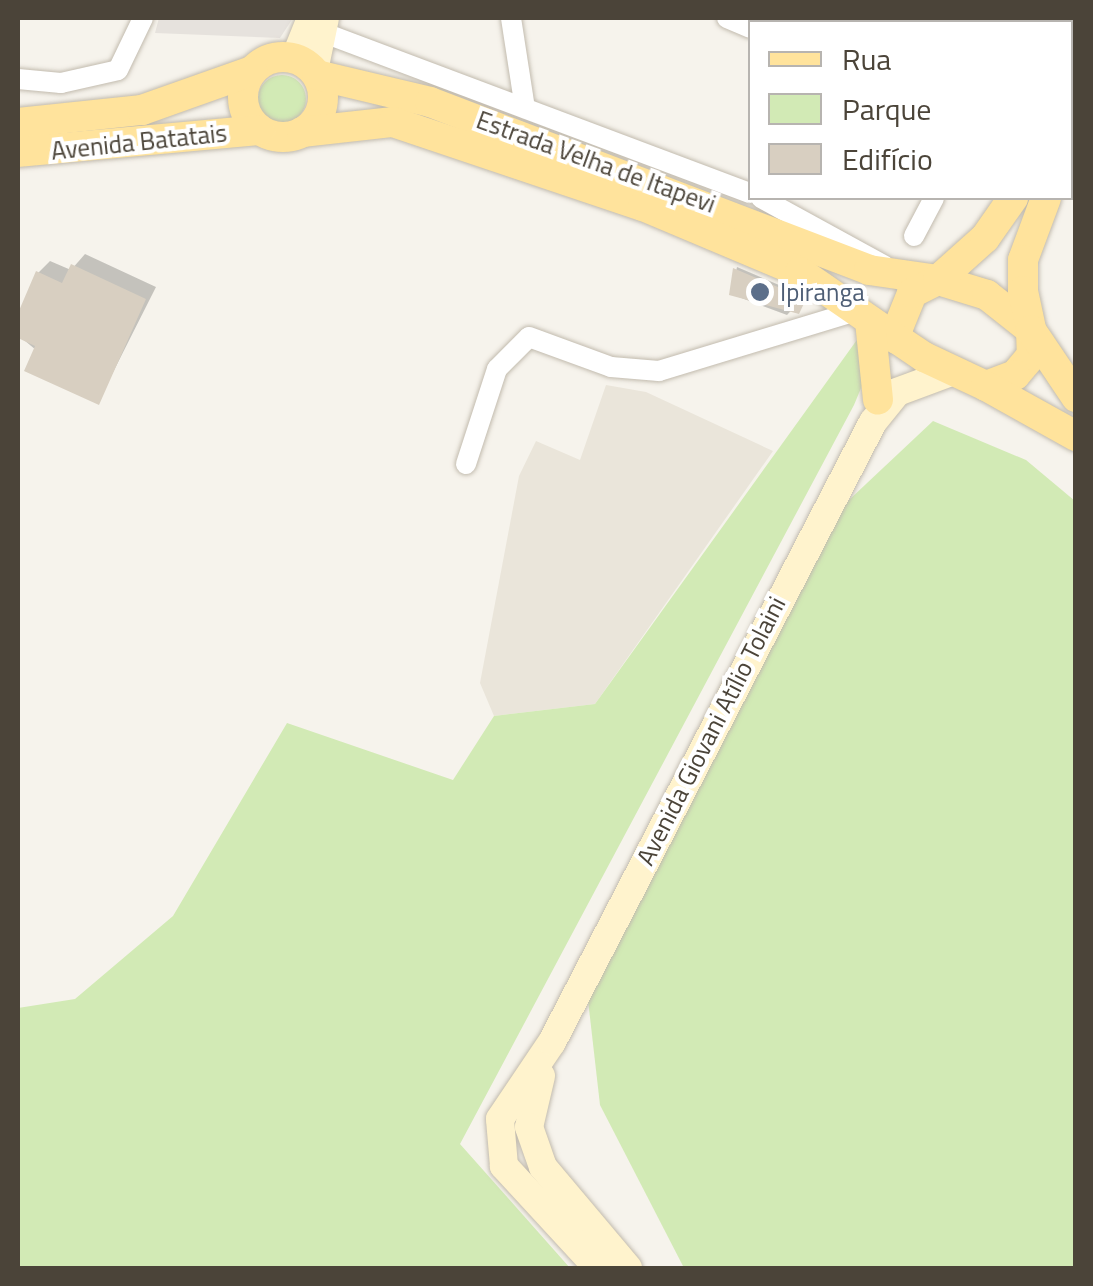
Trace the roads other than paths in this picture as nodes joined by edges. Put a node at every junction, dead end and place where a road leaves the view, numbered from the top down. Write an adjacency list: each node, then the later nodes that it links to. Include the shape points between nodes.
1 (142, 18): 6 (street, via 118,70 62,83)
2 (511, 18): 7 (street)
3 (320, 22): 4 (street); 7 (street)
4 (309, 68): 5 (main road); 10 (main road, via 321,110); 18 (main road, Estrada Velha de Itapevi, via 430,102 869,270)
5 (244, 73): 8 (main road, via 142,110); 9 (main road, via 243,103)
6 (18, 79)
7 (525, 108): 12 (street)
8 (18, 123)
9 (260, 130): 10 (main road); 11 (main road, Avenida Batatais)
10 (302, 132): 20 (main road, Estrada Velha de Itapevi, via 356,120 393,122 643,206 800,272)
11 (18, 152)
12 (748, 192)
13 (764, 200): 18 (street)
14 (933, 200): 17 (street)
15 (1012, 200): 19 (main road, via 986,238)
16 (1045, 200): 21 (main road, via 1023,260)
17 (914, 236)
18 (905, 274): 19 (main road, Estrada Velha de Itapevi)
19 (938, 280): 20 (main road); 21 (main road, Estrada Velha de Itapevi, via 1004,304)
20 (881, 324): 22 (main road, Estrada Velha de Itapevi); 25 (main road); 27 (street, via 659,371 612,367 529,337 498,369)
21 (1031, 330): 23 (main road, via 1024,368); 24 (main road, Estrada Velha de Itapevi)
22 (951, 372): 23 (main road, Estrada Velha de Itapevi); 25 (street, Avenida Giovani Atílio Tolaini, via 897,392)
23 (986, 386): 26 (main road, Estrada Velha de Itapevi)
24 (1076, 397)
25 (875, 411): 28 (street, Avenida Giovani Atílio Tolaini)
26 (1076, 436)
27 (466, 464)
28 (552, 1042): 29 (street, Avenida Giovani Atílio Tolaini, via 500,1120 498,1153); 30 (street, Avenida Giovani Atílio Tolaini, via 531,1107 532,1142 558,1192)
29 (598, 1268)
30 (628, 1268)

